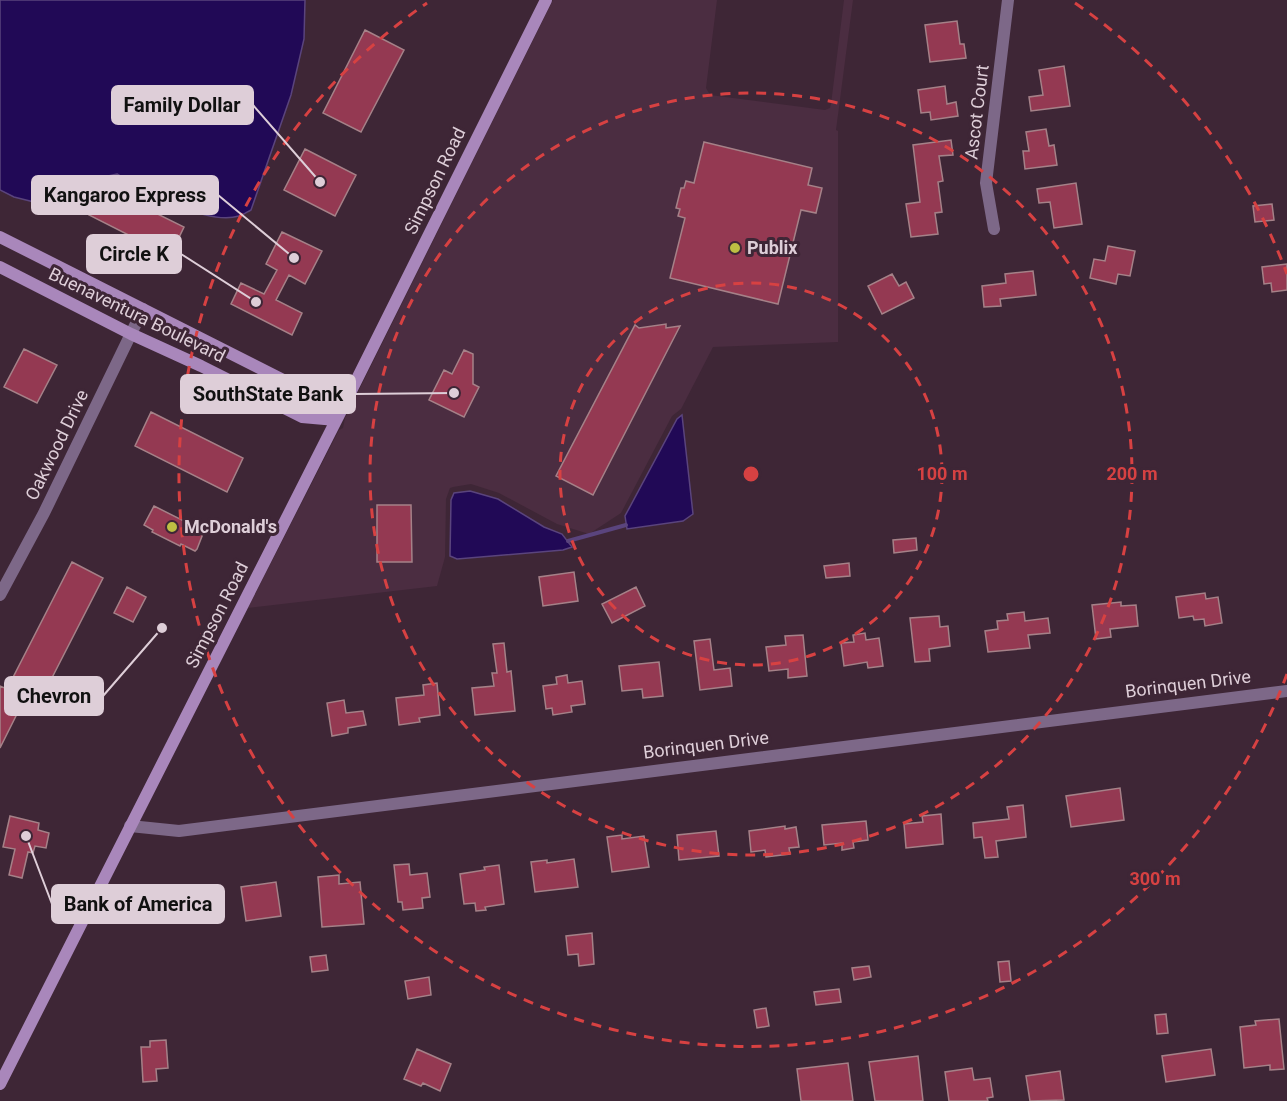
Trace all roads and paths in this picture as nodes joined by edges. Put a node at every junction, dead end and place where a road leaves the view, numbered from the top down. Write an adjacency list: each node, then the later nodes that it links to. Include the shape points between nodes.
1 (546, 0): 8 (main road, Simpson Road)
2 (1008, 0): 3 (street, Ascot Court, via 986,183)
3 (994, 229)
4 (0, 237): 6 (main road, Buenaventura Boulevard)
5 (0, 267): 7 (main road, Buenaventura Boulevard)
6 (143, 309): 7 (street, Oakwood Drive); 8 (main road, Buenaventura Boulevard, via 313,395)
7 (131, 334): 8 (main road, Buenaventura Boulevard, via 302,417); 9 (street, Oakwood Drive)
8 (336, 420): 11 (main road, Simpson Road)
9 (0, 595)
10 (1287, 691): 11 (street, Borinquen Drive, via 180,831)
11 (130, 826): 12 (main road, Simpson Road)
12 (0, 1084)

